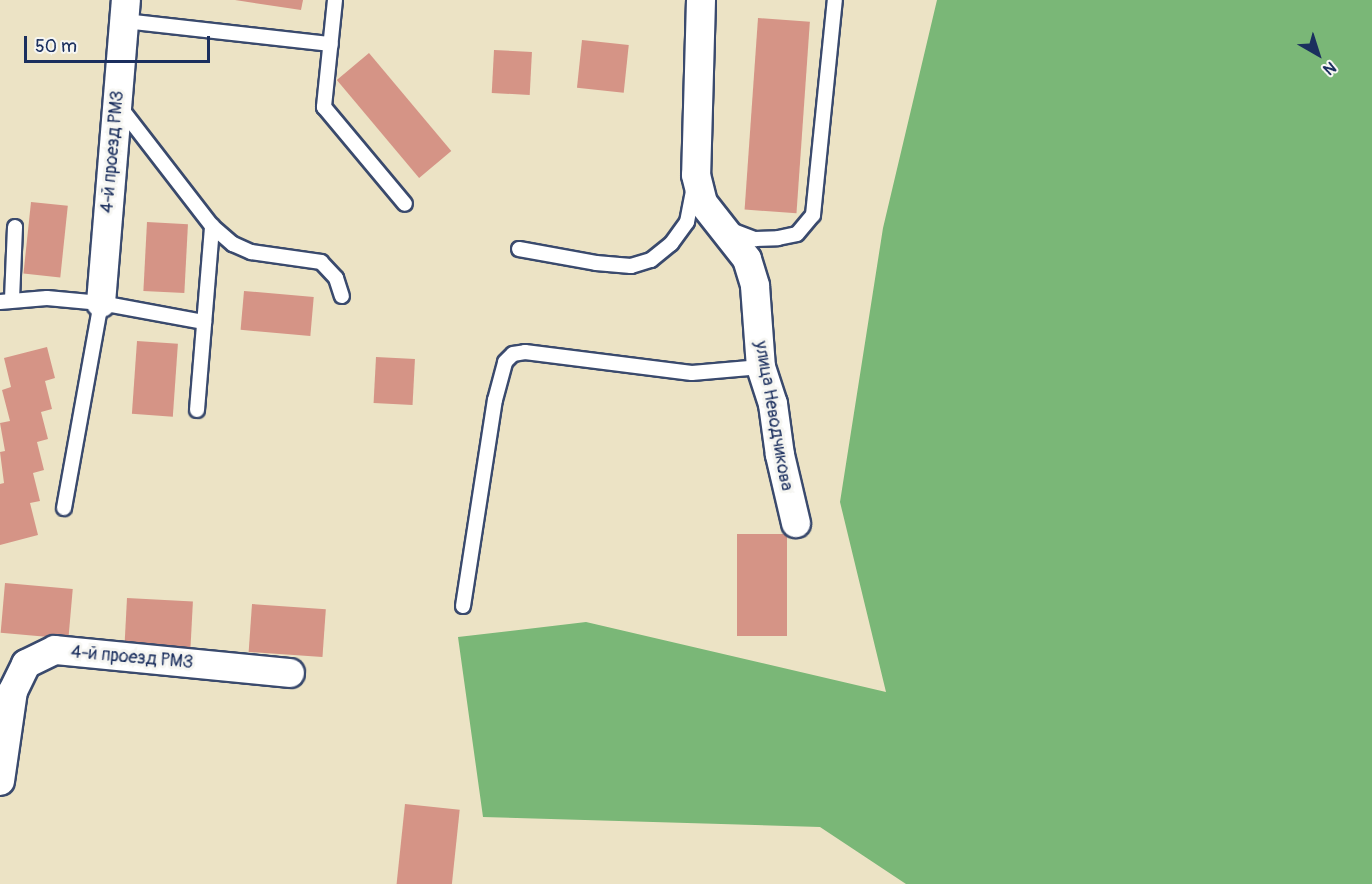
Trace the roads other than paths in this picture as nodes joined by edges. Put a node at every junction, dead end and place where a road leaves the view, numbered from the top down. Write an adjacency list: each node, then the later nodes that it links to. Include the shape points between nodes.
1 (335, 0): 5 (lane)
2 (701, 0): 7 (street, улица Неводчикова)
3 (835, 0): 9 (lane, via 813,215 797,234 778,238 756,239)
4 (126, 11): 5 (lane); 6 (street, 4-й проезд РМЗ)
5 (331, 44): 8 (lane, via 324,107)
6 (117, 102): 10 (lane); 15 (street, 4-й проезд РМЗ)
7 (696, 175): 9 (street, улица Неводчикова, via 703,203); 12 (lane, via 687,222 671,244 651,260 631,266)
8 (405, 204)
9 (718, 222): 17 (street, улица Неводчикова, via 747,259 755,286)
10 (212, 226): 13 (lane, via 233,244 251,252 321,262 336,278); 16 (lane)
11 (15, 227): 14 (lane)
12 (519, 249)
13 (342, 296)
14 (6, 300): 15 (lane)
15 (102, 303): 16 (lane); 19 (lane)
16 (204, 322): 18 (lane)
17 (761, 367): 20 (street, улица Неводчикова, via 773,404); 21 (lane, via 692,373 525,352 513,354 505,362 495,400)
18 (197, 410)
19 (64, 508)
20 (796, 523)
21 (463, 606)
22 (290, 673): 23 (street, 4-й проезд РМЗ, via 55,650 26,664 13,691)
23 (0, 781)

